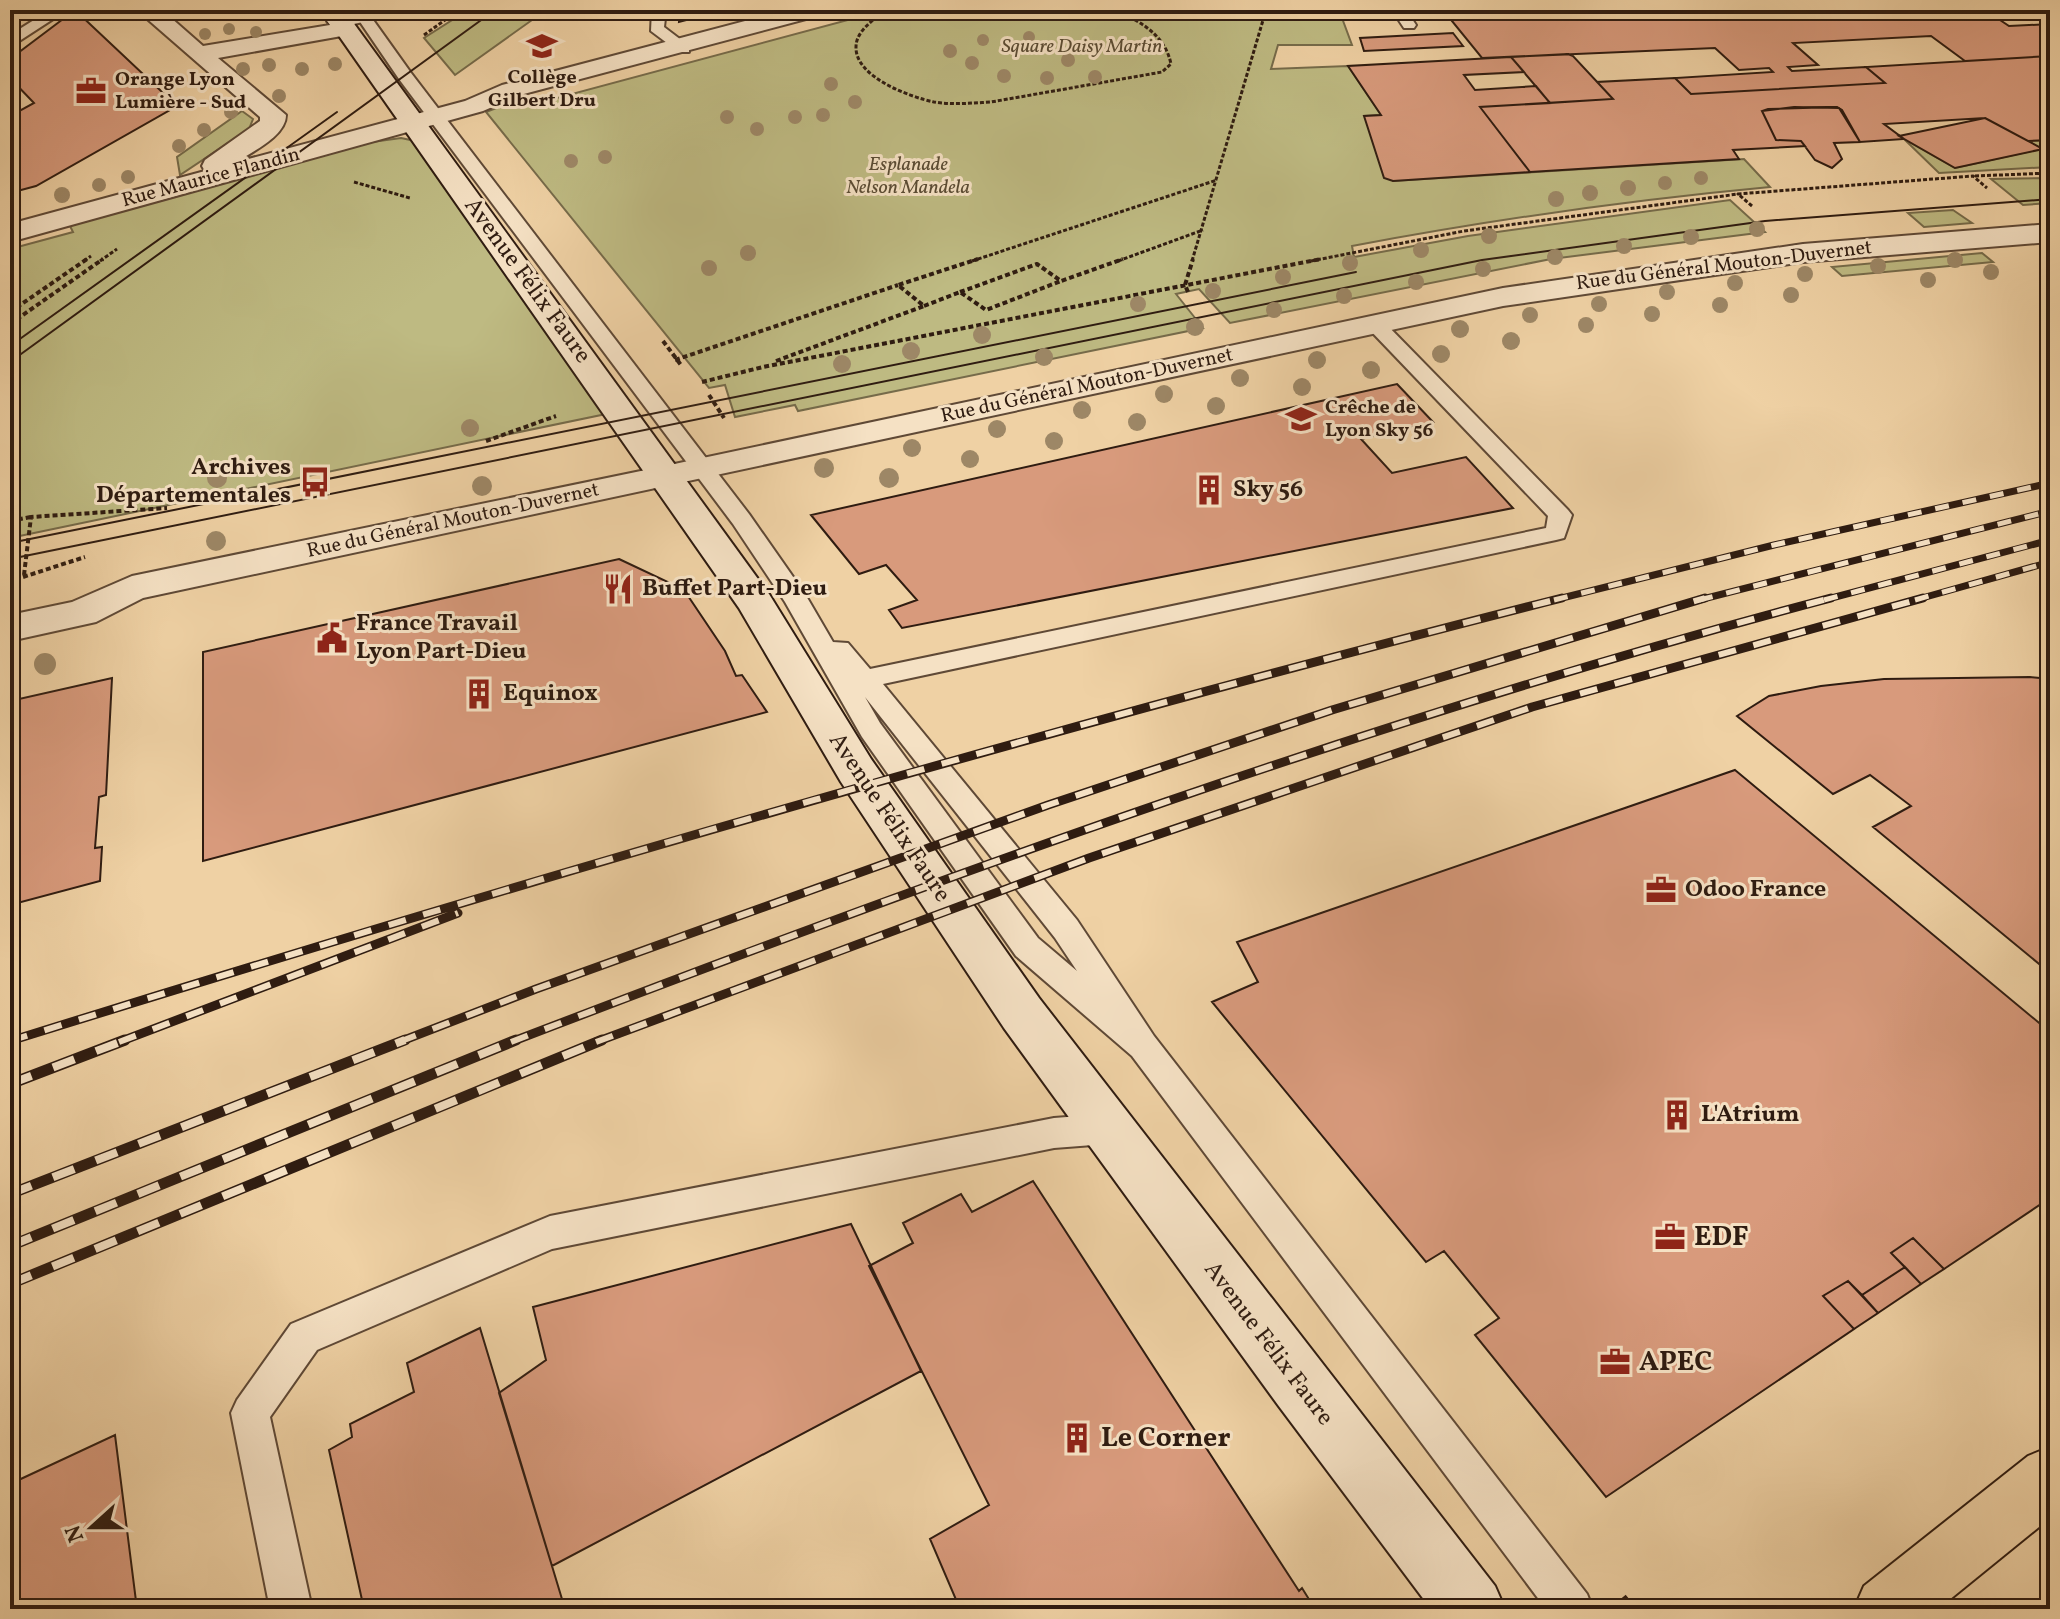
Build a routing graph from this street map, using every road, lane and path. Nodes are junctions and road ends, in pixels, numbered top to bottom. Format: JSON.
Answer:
{"nodes":[{"id":1,"x":45,"y":10,"type":"edge"},
{"id":2,"x":60,"y":10,"type":"edge"},
{"id":3,"x":148,"y":10,"type":"edge"},
{"id":4,"x":459,"y":10,"type":"edge"},
{"id":5,"x":659,"y":10,"type":"edge"},
{"id":6,"x":813,"y":10,"type":"edge"},
{"id":7,"x":1116,"y":10,"type":"edge"},
{"id":8,"x":1266,"y":10,"type":"edge"},
{"id":9,"x":1399,"y":10,"type":"edge"},
{"id":10,"x":354,"y":16,"type":"edge"},
{"id":11,"x":877,"y":16,"type":"dead end"},
{"id":12,"x":1409,"y":25,"type":"dead end"},
{"id":13,"x":27,"y":29,"type":"junction"},
{"id":14,"x":417,"y":41,"type":"dead end"},
{"id":15,"x":10,"y":42,"type":"edge"},
{"id":16,"x":681,"y":47,"type":"junction"},
{"id":17,"x":198,"y":54,"type":"junction"},
{"id":18,"x":425,"y":120,"type":"junction"},
{"id":19,"x":2050,"y":173,"type":"edge"},
{"id":20,"x":1973,"y":176,"type":"junction"},
{"id":21,"x":344,"y":179,"type":"dead end"},
{"id":22,"x":1217,"y":180,"type":"junction"},
{"id":23,"x":190,"y":183,"type":"junction"},
{"id":24,"x":1987,"y":188,"type":"dead end"},
{"id":25,"x":1738,"y":194,"type":"junction"},
{"id":26,"x":415,"y":200,"type":"dead end"},
{"id":27,"x":1752,"y":206,"type":"dead end"},
{"id":28,"x":1203,"y":230,"type":"junction"},
{"id":29,"x":10,"y":233,"type":"edge"},
{"id":30,"x":2050,"y":233,"type":"edge"},
{"id":31,"x":1061,"y":281,"type":"junction"},
{"id":32,"x":898,"y":285,"type":"junction"},
{"id":33,"x":1185,"y":285,"type":"junction"},
{"id":34,"x":960,"y":292,"type":"junction"},
{"id":35,"x":1188,"y":292,"type":"dead end"},
{"id":36,"x":924,"y":306,"type":"junction"},
{"id":37,"x":1375,"y":324,"type":"junction"},
{"id":38,"x":662,"y":363,"type":"dead end"},
{"id":39,"x":763,"y":367,"type":"junction"},
{"id":40,"x":702,"y":382,"type":"dead end"},
{"id":41,"x":709,"y":395,"type":"dead end"},
{"id":42,"x":556,"y":416,"type":"dead end"},
{"id":43,"x":724,"y":418,"type":"dead end"},
{"id":44,"x":486,"y":441,"type":"dead end"},
{"id":45,"x":702,"y":469,"type":"junction"},
{"id":46,"x":665,"y":477,"type":"junction"},
{"id":47,"x":167,"y":508,"type":"dead end"},
{"id":48,"x":31,"y":517,"type":"junction"},
{"id":49,"x":10,"y":521,"type":"edge"},
{"id":50,"x":17,"y":587,"type":"edge"},
{"id":51,"x":132,"y":588,"type":"junction"},
{"id":52,"x":10,"y":628,"type":"edge"},
{"id":53,"x":838,"y":685,"type":"junction"},
{"id":54,"x":1143,"y":1046,"type":"junction"},
{"id":55,"x":1106,"y":1129,"type":"junction"},
{"id":56,"x":2050,"y":1478,"type":"edge"},
{"id":57,"x":291,"y":1609,"type":"edge"},
{"id":58,"x":1472,"y":1609,"type":"edge"},
{"id":59,"x":1572,"y":1609,"type":"edge"},
{"id":60,"x":1887,"y":1609,"type":"edge"}],
"edges":[{"from":1,"to":13,"type":"lane"},
{"from":2,"to":13,"type":"lane"},
{"from":3,"to":17,"type":"street"},
{"from":4,"to":14,"type":"path"},
{"from":5,"to":16,"type":"lane"},
{"from":6,"to":16,"type":"street","name":"Rue Maurice Flandin"},
{"from":7,"to":11,"type":"path"},
{"from":8,"to":22,"type":"path"},
{"from":9,"to":12,"type":"lane"},
{"from":10,"to":17,"type":"street"},
{"from":10,"to":18,"type":"street","name":"Avenue Félix Faure"},
{"from":13,"to":15,"type":"lane"},
{"from":16,"to":18,"type":"street","name":"Rue Maurice Flandin"},
{"from":17,"to":23,"type":"street"},
{"from":18,"to":23,"type":"street","name":"Rue Maurice Flandin"},
{"from":18,"to":45,"type":"lane","name":"Avenue Félix Faure"},
{"from":18,"to":46,"type":"street","name":"Avenue Félix Faure"},
{"from":19,"to":20,"type":"path"},
{"from":20,"to":24,"type":"path"},
{"from":20,"to":25,"type":"path"},
{"from":21,"to":26,"type":"path"},
{"from":22,"to":28,"type":"path"},
{"from":22,"to":32,"type":"path"},
{"from":23,"to":29,"type":"street","name":"Rue Maurice Flandin"},
{"from":25,"to":27,"type":"path"},
{"from":25,"to":33,"type":"path"},
{"from":28,"to":31,"type":"path"},
{"from":28,"to":33,"type":"path"},
{"from":30,"to":37,"type":"street","name":"Rue du Général Mouton-Duvernet"},
{"from":31,"to":34,"type":"path"},
{"from":31,"to":34,"type":"path"},
{"from":32,"to":36,"type":"path"},
{"from":32,"to":38,"type":"path"},
{"from":33,"to":35,"type":"path"},
{"from":33,"to":39,"type":"path"},
{"from":34,"to":36,"type":"path"},
{"from":36,"to":39,"type":"path"},
{"from":37,"to":45,"type":"street","name":"Rue du Général Mouton-Duvernet"},
{"from":37,"to":53,"type":"lane"},
{"from":39,"to":40,"type":"path"},
{"from":41,"to":43,"type":"path"},
{"from":42,"to":44,"type":"path"},
{"from":45,"to":46,"type":"street","name":"Rue du Général Mouton-Duvernet"},
{"from":45,"to":53,"type":"lane","name":"Avenue Félix Faure"},
{"from":46,"to":51,"type":"street","name":"Rue du Général Mouton-Duvernet"},
{"from":46,"to":53,"type":"street","name":"Avenue Félix Faure"},
{"from":47,"to":48,"type":"path"},
{"from":48,"to":49,"type":"path"},
{"from":48,"to":50,"type":"path"},
{"from":50,"to":51,"type":"street","name":"Rue du Général Mouton-Duvernet"},
{"from":51,"to":52,"type":"street","name":"Rue du Général Mouton-Duvernet"},
{"from":53,"to":54,"type":"lane","name":"Avenue Félix Faure"},
{"from":53,"to":54,"type":"lane","name":"Avenue Félix Faure"},
{"from":53,"to":55,"type":"street","name":"Avenue Félix Faure"},
{"from":54,"to":59,"type":"lane","name":"Avenue Félix Faure"},
{"from":55,"to":57,"type":"lane"},
{"from":55,"to":58,"type":"street","name":"Avenue Félix Faure"},
{"from":56,"to":60,"type":"main road"}]}
